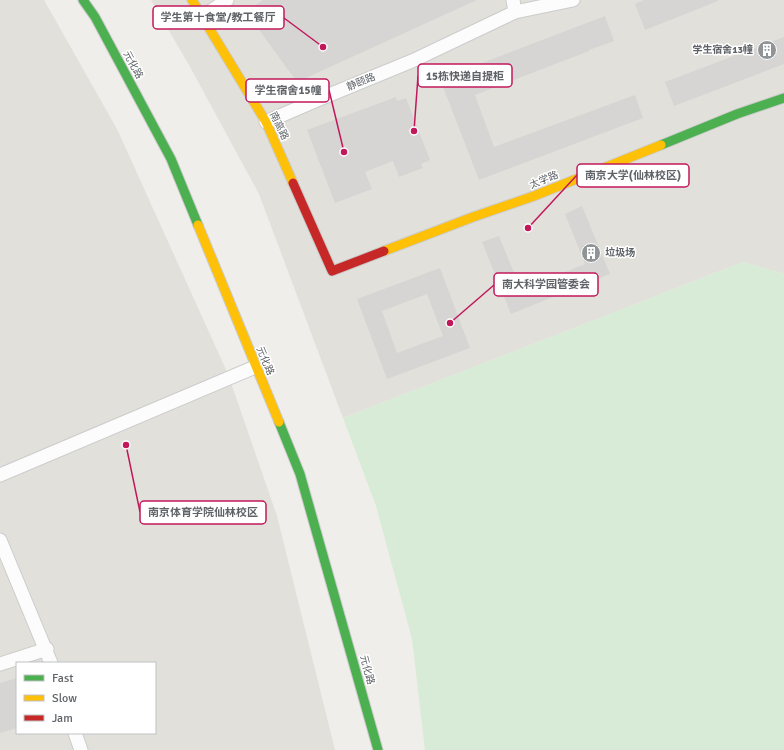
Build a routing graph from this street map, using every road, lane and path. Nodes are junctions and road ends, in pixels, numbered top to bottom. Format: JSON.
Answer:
{"nodes":[{"id":1,"x":83,"y":0,"type":"edge"},
{"id":2,"x":192,"y":0,"type":"edge"},
{"id":3,"x":226,"y":0,"type":"edge"},
{"id":4,"x":573,"y":0,"type":"edge"},
{"id":5,"x":514,"y":6,"type":"edge"},
{"id":6,"x":202,"y":17,"type":"junction"},
{"id":7,"x":784,"y":98,"type":"edge"},
{"id":8,"x":266,"y":122,"type":"junction"},
{"id":9,"x":332,"y":271,"type":"joint"},
{"id":10,"x":256,"y":367,"type":"junction"},
{"id":11,"x":0,"y":475,"type":"edge"},
{"id":12,"x":0,"y":540,"type":"edge"},
{"id":13,"x":46,"y":649,"type":"junction"},
{"id":14,"x":51,"y":662,"type":"edge"},
{"id":15,"x":0,"y":664,"type":"edge"},
{"id":16,"x":75,"y":734,"type":"edge"},
{"id":17,"x":81,"y":750,"type":"edge"},
{"id":18,"x":378,"y":750,"type":"edge"}],
"edges":[{"from":1,"to":10,"type":"street","name":"元化路"},
{"from":2,"to":6,"type":"street","name":"南高路"},
{"from":3,"to":6,"type":"street"},
{"from":4,"to":5,"type":"street","name":"静颐路"},
{"from":5,"to":8,"type":"street","name":"静颐路"},
{"from":6,"to":8,"type":"street","name":"南高路"},
{"from":7,"to":9,"type":"street","name":"太学路"},
{"from":8,"to":9,"type":"street","name":"南高路"},
{"from":10,"to":11,"type":"street"},
{"from":10,"to":18,"type":"street","name":"元化路"},
{"from":12,"to":13,"type":"street"},
{"from":13,"to":14,"type":"street"},
{"from":13,"to":15,"type":"street"},
{"from":16,"to":17,"type":"street"}]}
